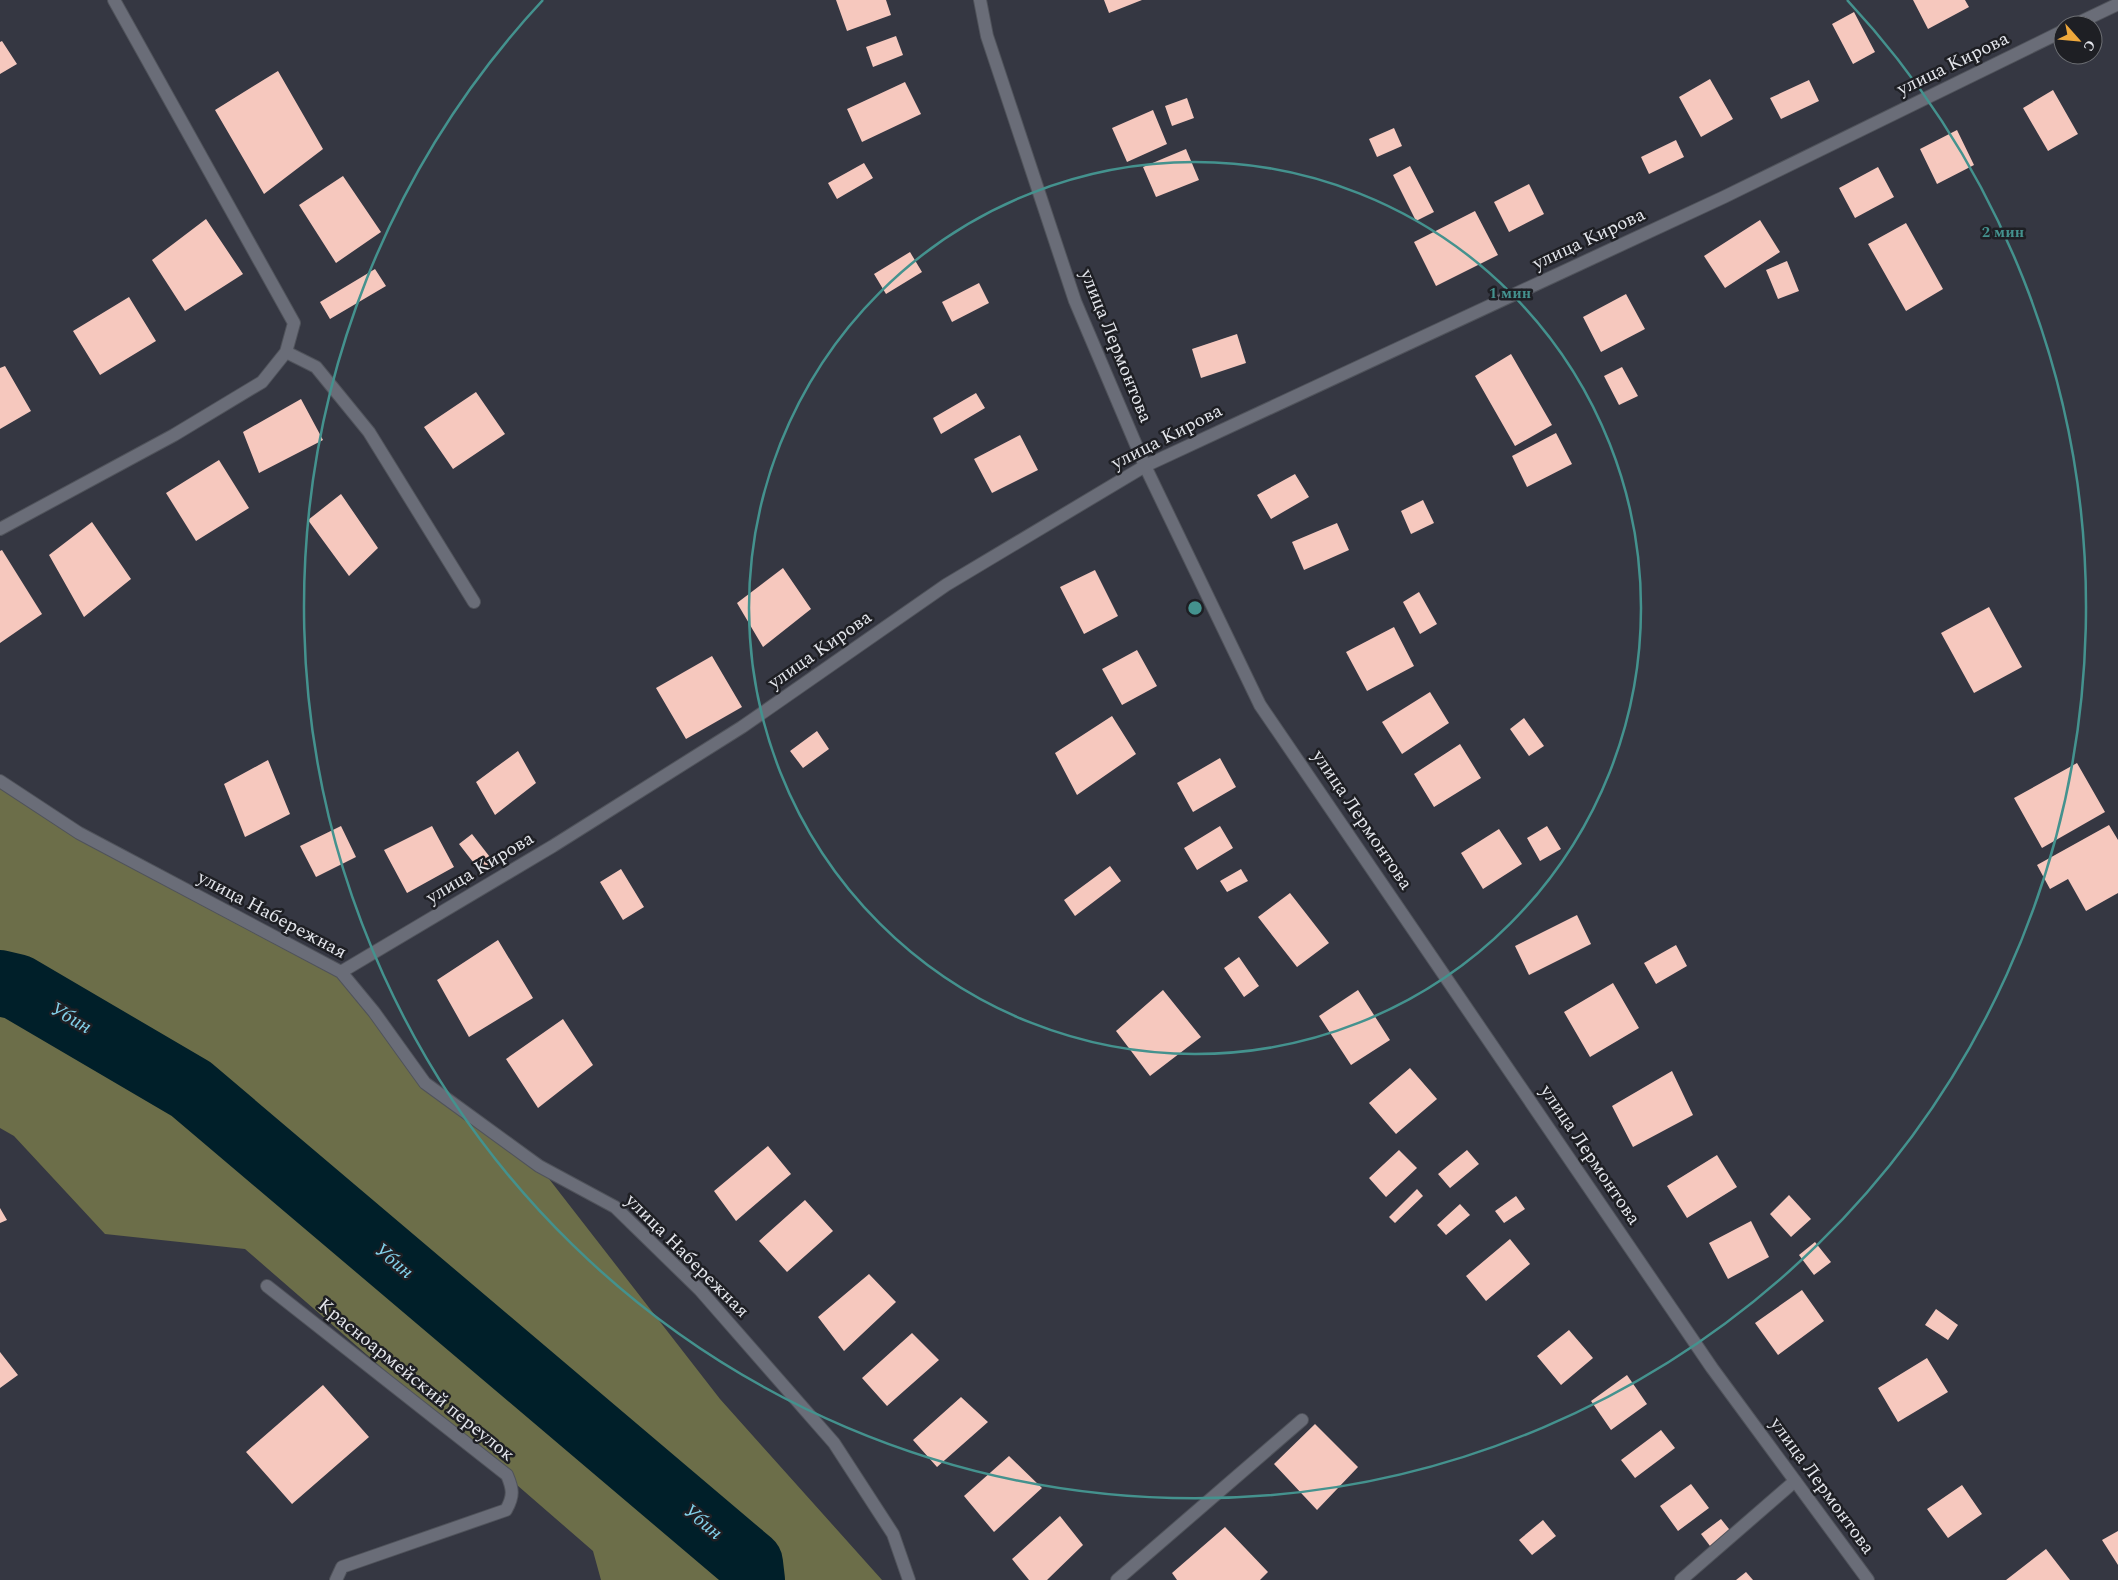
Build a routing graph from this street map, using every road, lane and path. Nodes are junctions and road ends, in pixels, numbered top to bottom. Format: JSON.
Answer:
{"nodes":[{"id":1,"x":114,"y":0,"type":"edge"},
{"id":2,"x":980,"y":0,"type":"edge"},
{"id":3,"x":2118,"y":4,"type":"edge"},
{"id":4,"x":2095,"y":15,"type":"edge"},
{"id":5,"x":2053,"y":36,"type":"edge"},
{"id":6,"x":286,"y":352,"type":"junction"},
{"id":7,"x":1145,"y":466,"type":"junction"},
{"id":8,"x":0,"y":529,"type":"edge"},
{"id":9,"x":474,"y":602,"type":"dead end"},
{"id":10,"x":0,"y":781,"type":"edge"},
{"id":11,"x":341,"y":972,"type":"junction"},
{"id":12,"x":267,"y":1286,"type":"dead end"},
{"id":13,"x":1302,"y":1420,"type":"dead end"},
{"id":14,"x":1795,"y":1481,"type":"junction"},
{"id":15,"x":336,"y":1580,"type":"edge"},
{"id":16,"x":909,"y":1580,"type":"edge"},
{"id":17,"x":1116,"y":1580,"type":"edge"},
{"id":18,"x":1682,"y":1580,"type":"edge"},
{"id":19,"x":1868,"y":1580,"type":"edge"}],
"edges":[{"from":1,"to":6,"type":"street"},
{"from":2,"to":7,"type":"street","name":"улица Лермонтова"},
{"from":3,"to":4,"type":"street"},
{"from":5,"to":7,"type":"street","name":"улица Кирова"},
{"from":6,"to":8,"type":"street"},
{"from":6,"to":9,"type":"street"},
{"from":7,"to":11,"type":"street","name":"улица Кирова"},
{"from":7,"to":14,"type":"street","name":"улица Лермонтова"},
{"from":10,"to":11,"type":"street","name":"улица Набережная"},
{"from":11,"to":16,"type":"street","name":"улица Набережная"},
{"from":12,"to":15,"type":"street","name":"Красноармейский переулок"},
{"from":13,"to":17,"type":"street"},
{"from":14,"to":18,"type":"street"},
{"from":14,"to":19,"type":"street","name":"улица Лермонтова"}]}
